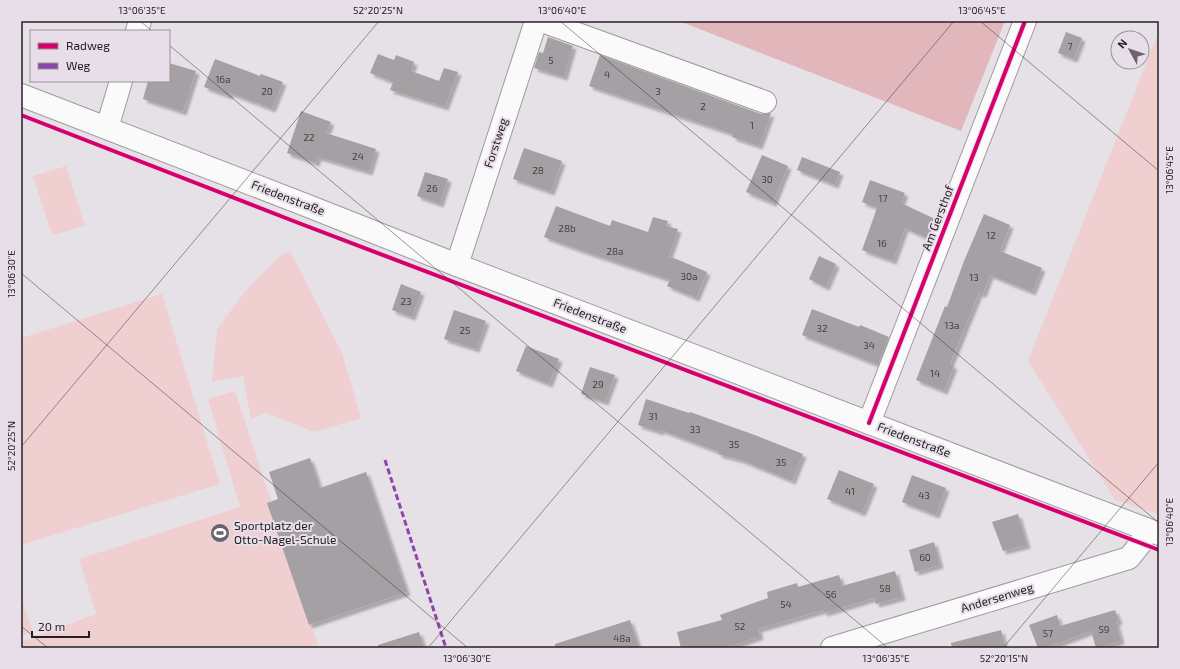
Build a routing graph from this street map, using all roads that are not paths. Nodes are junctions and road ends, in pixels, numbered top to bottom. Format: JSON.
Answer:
{"nodes":[{"id":1,"x":536,"y":21,"type":"edge"},
{"id":2,"x":542,"y":21,"type":"edge"},
{"id":3,"x":1026,"y":21,"type":"edge"},
{"id":4,"x":121,"y":82,"type":"edge"},
{"id":5,"x":21,"y":95,"type":"edge"},
{"id":6,"x":765,"y":102,"type":"dead end"},
{"id":7,"x":107,"y":128,"type":"junction"},
{"id":8,"x":457,"y":265,"type":"junction"},
{"id":9,"x":869,"y":423,"type":"junction"},
{"id":10,"x":1153,"y":532,"type":"edge"},
{"id":11,"x":832,"y":648,"type":"edge"}],
"edges":[{"from":1,"to":8,"type":"street","name":"Forstweg"},
{"from":2,"to":6,"type":"street"},
{"from":3,"to":9,"type":"street","name":"Am Gersthof"},
{"from":4,"to":7,"type":"street"},
{"from":5,"to":7,"type":"street","name":"Friedenstraße"},
{"from":7,"to":8,"type":"street","name":"Friedenstraße"},
{"from":8,"to":9,"type":"street","name":"Friedenstraße"},
{"from":9,"to":10,"type":"street","name":"Friedenstraße"},
{"from":10,"to":11,"type":"street","name":"Andersenweg"}]}
